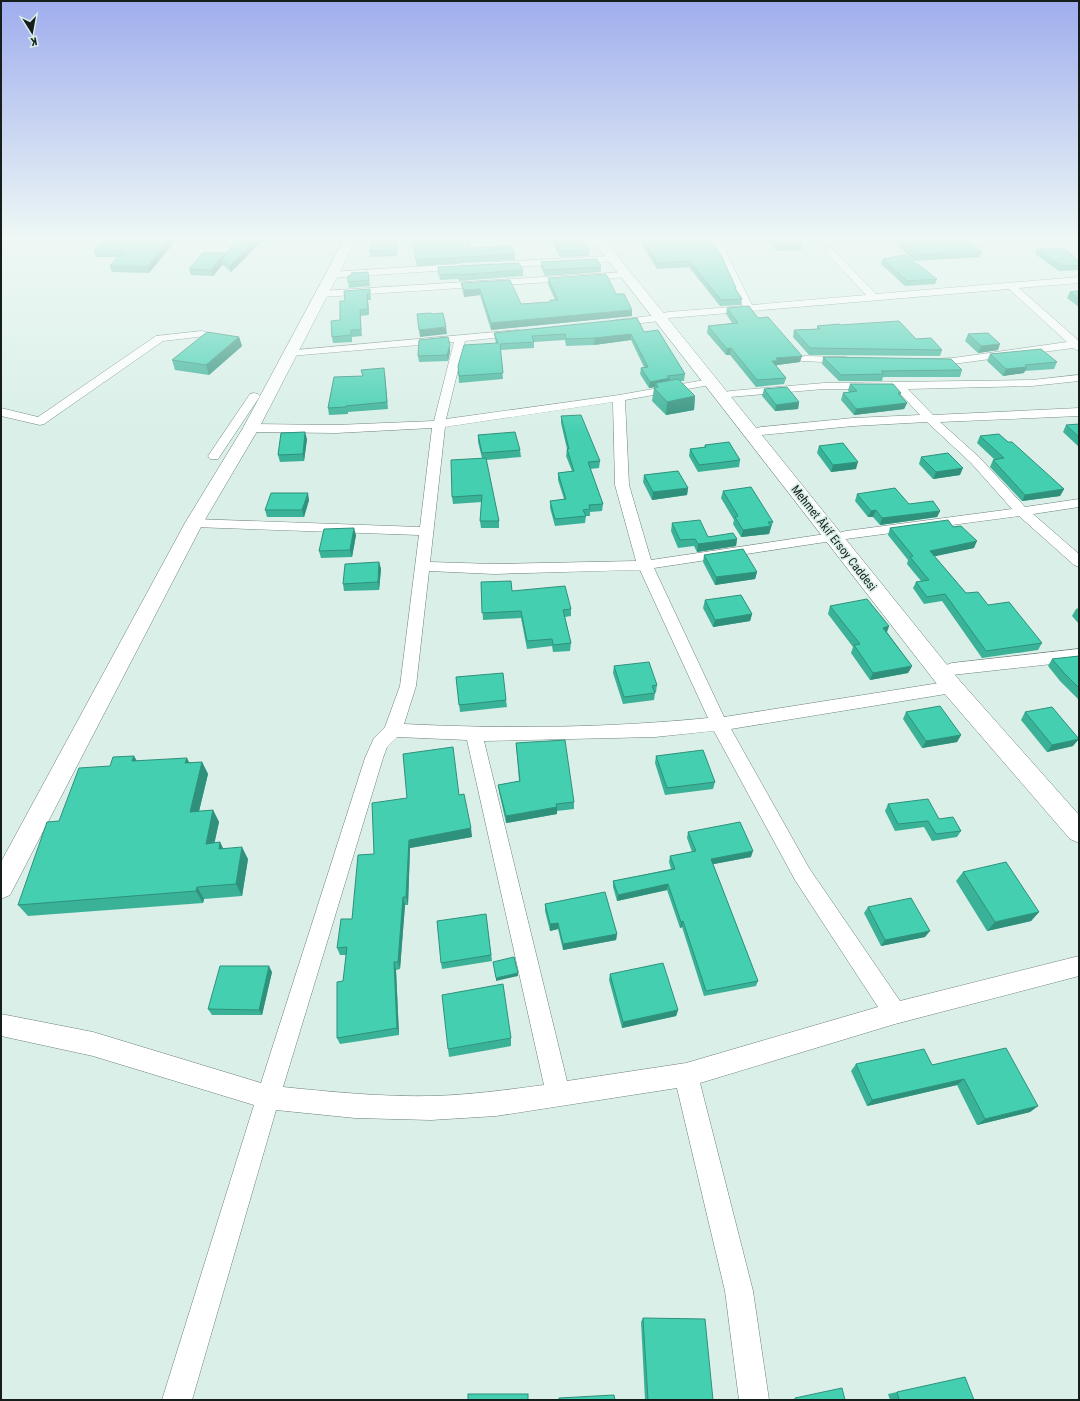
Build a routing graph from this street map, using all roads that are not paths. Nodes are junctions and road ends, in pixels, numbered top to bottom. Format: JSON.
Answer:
{"nodes":[{"id":1,"x":317,"y":303,"type":"edge"},
{"id":2,"x":651,"y":303,"type":"edge"},
{"id":3,"x":654,"y":303,"type":"edge"},
{"id":4,"x":752,"y":303,"type":"edge"},
{"id":5,"x":797,"y":303,"type":"edge"},
{"id":6,"x":1031,"y":303,"type":"edge"},
{"id":7,"x":754,"y":307,"type":"junction"},
{"id":8,"x":663,"y":316,"type":"junction"},
{"id":9,"x":769,"y":318,"type":"edge"},
{"id":10,"x":606,"y":324,"type":"edge"},
{"id":11,"x":530,"y":332,"type":"edge"},
{"id":12,"x":202,"y":334,"type":"edge"},
{"id":13,"x":460,"y":338,"type":"junction"},
{"id":14,"x":1078,"y":345,"type":"edge"},
{"id":15,"x":290,"y":353,"type":"junction"},
{"id":16,"x":860,"y":360,"type":"edge"},
{"id":17,"x":922,"y":360,"type":"edge"},
{"id":18,"x":1079,"y":378,"type":"edge"},
{"id":19,"x":710,"y":382,"type":"junction"},
{"id":20,"x":824,"y":386,"type":"junction"},
{"id":21,"x":899,"y":386,"type":"junction"},
{"id":22,"x":730,"y":394,"type":"junction"},
{"id":23,"x":254,"y":396,"type":"dead end"},
{"id":24,"x":619,"y":398,"type":"junction"},
{"id":25,"x":1,"y":412,"type":"edge"},
{"id":26,"x":1079,"y":412,"type":"edge"},
{"id":27,"x":930,"y":419,"type":"junction"},
{"id":28,"x":439,"y":424,"type":"junction"},
{"id":29,"x":251,"y":428,"type":"junction"},
{"id":30,"x":761,"y":432,"type":"junction"},
{"id":31,"x":214,"y":456,"type":"dead end"},
{"id":32,"x":1079,"y":503,"type":"edge"},
{"id":33,"x":1022,"y":512,"type":"junction"},
{"id":34,"x":194,"y":523,"type":"junction"},
{"id":35,"x":426,"y":531,"type":"junction"},
{"id":36,"x":839,"y":536,"type":"junction"},
{"id":37,"x":1079,"y":562,"type":"edge"},
{"id":38,"x":645,"y":565,"type":"junction"},
{"id":39,"x":422,"y":566,"type":"junction"},
{"id":40,"x":1079,"y":655,"type":"edge"},
{"id":41,"x":952,"y":669,"type":"junction"},
{"id":42,"x":952,"y":687,"type":"junction"},
{"id":43,"x":719,"y":724,"type":"junction"},
{"id":44,"x":393,"y":730,"type":"junction"},
{"id":45,"x":474,"y":734,"type":"junction"},
{"id":46,"x":1079,"y":825,"type":"edge"},
{"id":47,"x":1079,"y":832,"type":"edge"},
{"id":48,"x":1,"y":887,"type":"edge"},
{"id":49,"x":1079,"y":966,"type":"edge"},
{"id":50,"x":895,"y":1013,"type":"junction"},
{"id":51,"x":1,"y":1025,"type":"edge"},
{"id":52,"x":686,"y":1075,"type":"junction"},
{"id":53,"x":558,"y":1095,"type":"junction"},
{"id":54,"x":268,"y":1097,"type":"junction"},
{"id":55,"x":177,"y":1400,"type":"edge"},
{"id":56,"x":754,"y":1400,"type":"edge"}],
"edges":[{"from":1,"to":15,"type":"main road"},
{"from":2,"to":8,"type":"main road","name":"Mehmet Âkif Ersoy Caddesi"},
{"from":3,"to":8,"type":"main road","name":"Mehmet Âkif Ersoy Caddesi"},
{"from":4,"to":7,"type":"street"},
{"from":5,"to":7,"type":"street"},
{"from":6,"to":14,"type":"street"},
{"from":7,"to":8,"type":"street"},
{"from":7,"to":9,"type":"street"},
{"from":8,"to":10,"type":"street"},
{"from":8,"to":19,"type":"main road","name":"Mehmet Âkif Ersoy Caddesi"},
{"from":8,"to":22,"type":"main road","name":"Mehmet Âkif Ersoy Caddesi"},
{"from":11,"to":13,"type":"street"},
{"from":12,"to":25,"type":"street"},
{"from":13,"to":15,"type":"street"},
{"from":13,"to":28,"type":"street"},
{"from":14,"to":17,"type":"street"},
{"from":15,"to":29,"type":"main road"},
{"from":16,"to":20,"type":"street"},
{"from":18,"to":21,"type":"street"},
{"from":19,"to":24,"type":"street"},
{"from":19,"to":36,"type":"main road","name":"Mehmet Âkif Ersoy Caddesi"},
{"from":20,"to":21,"type":"street"},
{"from":20,"to":22,"type":"street"},
{"from":21,"to":27,"type":"street"},
{"from":22,"to":30,"type":"main road","name":"Mehmet Âkif Ersoy Caddesi"},
{"from":23,"to":31,"type":"street"},
{"from":24,"to":28,"type":"street"},
{"from":24,"to":38,"type":"street"},
{"from":26,"to":27,"type":"street"},
{"from":27,"to":30,"type":"street"},
{"from":27,"to":33,"type":"street"},
{"from":28,"to":29,"type":"street"},
{"from":28,"to":35,"type":"street"},
{"from":29,"to":34,"type":"main road"},
{"from":30,"to":36,"type":"main road","name":"Mehmet Âkif Ersoy Caddesi"},
{"from":32,"to":33,"type":"street"},
{"from":33,"to":36,"type":"street"},
{"from":33,"to":37,"type":"street"},
{"from":34,"to":35,"type":"street"},
{"from":34,"to":48,"type":"main road"},
{"from":35,"to":39,"type":"street"},
{"from":36,"to":38,"type":"street"},
{"from":36,"to":41,"type":"main road","name":"Mehmet Âkif Ersoy Caddesi"},
{"from":36,"to":42,"type":"main road","name":"Mehmet Âkif Ersoy Caddesi"},
{"from":38,"to":39,"type":"street"},
{"from":38,"to":43,"type":"street"},
{"from":39,"to":44,"type":"street"},
{"from":40,"to":41,"type":"street"},
{"from":41,"to":46,"type":"main road","name":"Mehmet Âkif Ersoy Caddesi"},
{"from":42,"to":43,"type":"street"},
{"from":42,"to":47,"type":"main road","name":"Mehmet Âkif Ersoy Caddesi"},
{"from":43,"to":45,"type":"street"},
{"from":43,"to":50,"type":"street"},
{"from":44,"to":45,"type":"street"},
{"from":44,"to":54,"type":"street"},
{"from":45,"to":53,"type":"street"},
{"from":49,"to":50,"type":"street"},
{"from":50,"to":52,"type":"street"},
{"from":51,"to":54,"type":"street"},
{"from":52,"to":53,"type":"street"},
{"from":52,"to":56,"type":"street"},
{"from":53,"to":54,"type":"street"},
{"from":54,"to":55,"type":"street"}]}
